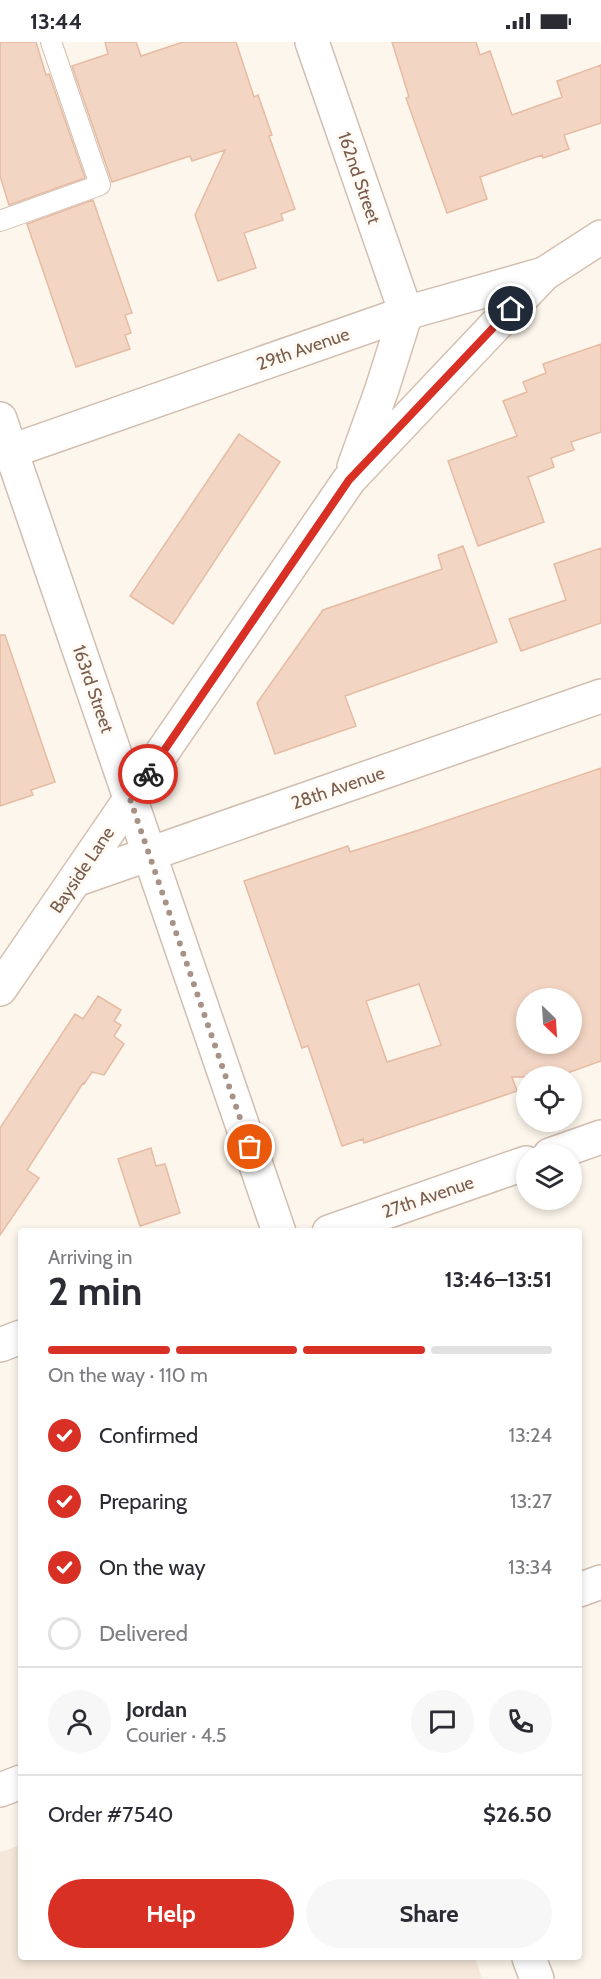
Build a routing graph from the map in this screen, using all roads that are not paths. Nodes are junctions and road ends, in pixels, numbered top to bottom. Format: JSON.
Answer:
{"nodes":[{"id":1,"x":51,"y":42,"type":"edge"},
{"id":2,"x":312,"y":42,"type":"edge"},
{"id":3,"x":0,"y":221,"type":"edge"},
{"id":4,"x":601,"y":237,"type":"edge"},
{"id":5,"x":544,"y":274,"type":"junction"},
{"id":6,"x":406,"y":313,"type":"junction"},
{"id":7,"x":0,"y":419,"type":"edge"},
{"id":8,"x":5,"y":453,"type":"edge"},
{"id":9,"x":349,"y":480,"type":"junction"},
{"id":10,"x":601,"y":696,"type":"edge"},
{"id":11,"x":130,"y":799,"type":"junction"},
{"id":12,"x":149,"y":854,"type":"junction"},
{"id":13,"x":75,"y":880,"type":"junction"},
{"id":14,"x":0,"y":989,"type":"edge"},
{"id":15,"x":601,"y":1137,"type":"edge"},
{"id":16,"x":581,"y":1144,"type":"edge"},
{"id":17,"x":516,"y":1167,"type":"edge"},
{"id":18,"x":278,"y":1228,"type":"edge"},
{"id":19,"x":340,"y":1228,"type":"edge"},
{"id":20,"x":18,"y":1338,"type":"edge"},
{"id":21,"x":0,"y":1345,"type":"edge"},
{"id":22,"x":601,"y":1582,"type":"edge"},
{"id":23,"x":582,"y":1589,"type":"edge"},
{"id":24,"x":18,"y":1783,"type":"edge"},
{"id":25,"x":0,"y":1790,"type":"edge"},
{"id":26,"x":530,"y":1960,"type":"edge"},
{"id":27,"x":537,"y":1979,"type":"edge"}],
"edges":[{"from":1,"to":3,"type":"lane"},
{"from":2,"to":6,"type":"street","name":"162nd Street"},
{"from":4,"to":5,"type":"street","name":"29th Avenue"},
{"from":5,"to":6,"type":"street","name":"29th Avenue"},
{"from":5,"to":9,"type":"street","name":"Bayside Lane"},
{"from":6,"to":8,"type":"street","name":"29th Avenue"},
{"from":6,"to":9,"type":"street"},
{"from":7,"to":8,"type":"street","name":"163rd Street"},
{"from":8,"to":11,"type":"street","name":"163rd Street"},
{"from":9,"to":11,"type":"street","name":"Bayside Lane"},
{"from":10,"to":12,"type":"street","name":"28th Avenue"},
{"from":11,"to":12,"type":"street","name":"163rd Street"},
{"from":11,"to":13,"type":"street","name":"Bayside Lane"},
{"from":12,"to":13,"type":"street","name":"28th Avenue"},
{"from":12,"to":18,"type":"street","name":"163rd Street"},
{"from":13,"to":14,"type":"street","name":"Bayside Lane"},
{"from":15,"to":16,"type":"street"},
{"from":17,"to":19,"type":"street","name":"27th Avenue"},
{"from":20,"to":21,"type":"street"},
{"from":22,"to":23,"type":"street"},
{"from":24,"to":25,"type":"street"},
{"from":26,"to":27,"type":"street"}]}
